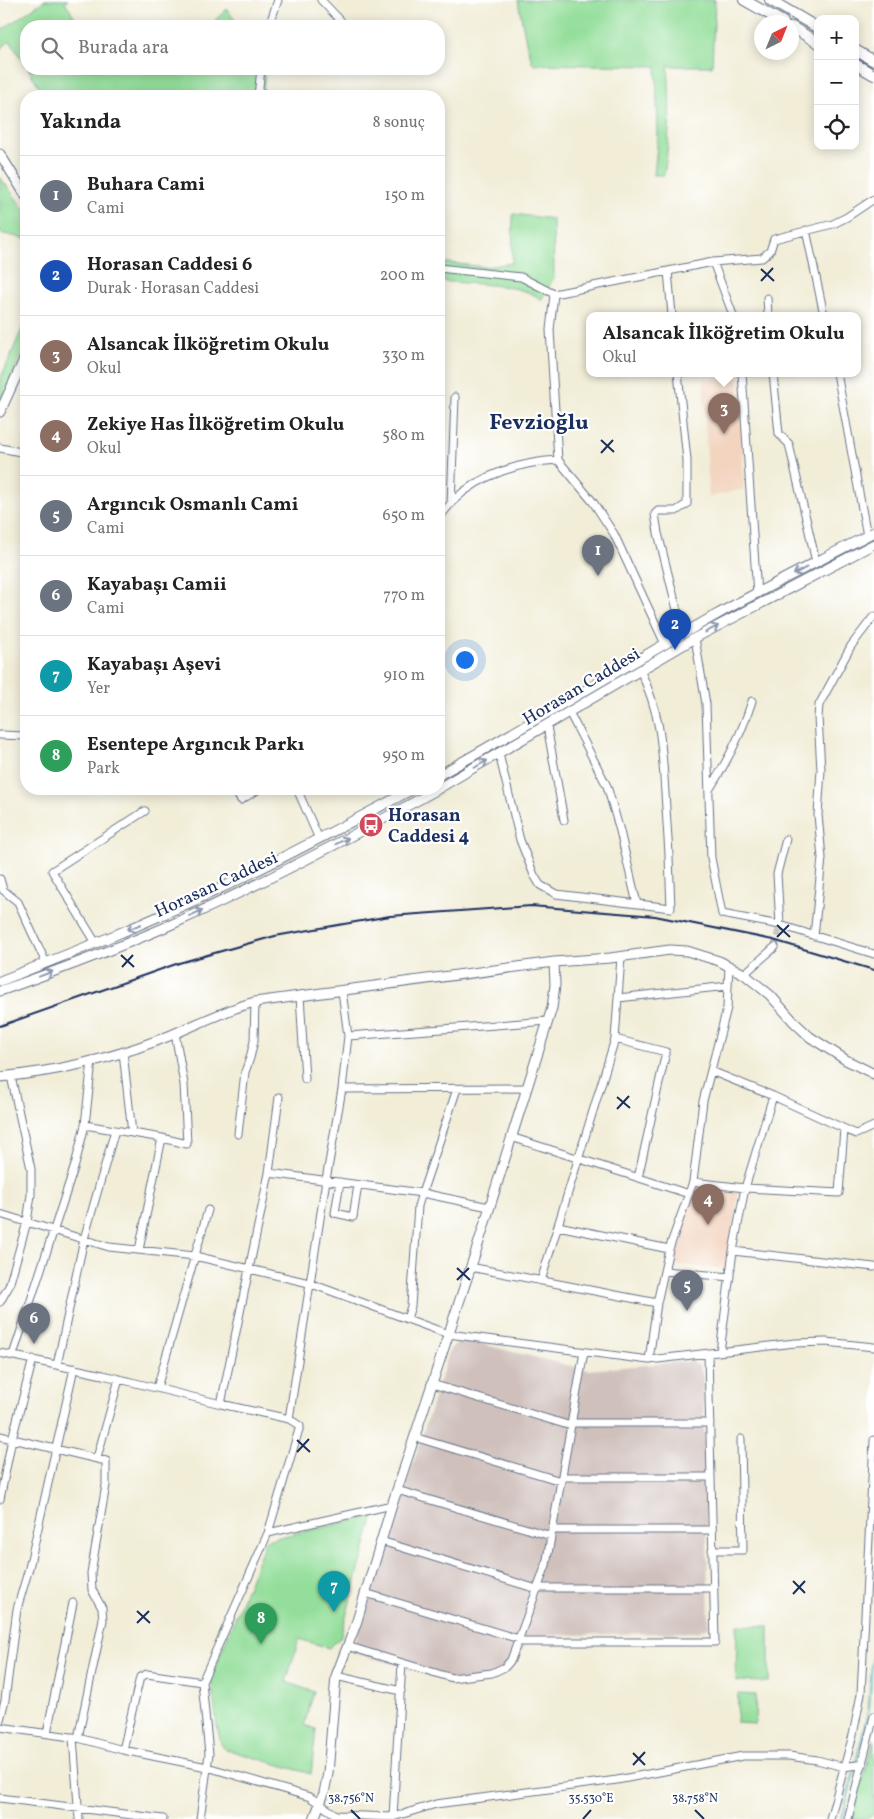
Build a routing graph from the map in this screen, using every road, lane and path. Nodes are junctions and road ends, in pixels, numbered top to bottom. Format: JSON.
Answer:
{"nodes":[{"id":1,"x":278,"y":0,"type":"edge"},
{"id":2,"x":321,"y":0,"type":"edge"},
{"id":3,"x":744,"y":0,"type":"edge"},
{"id":4,"x":770,"y":0,"type":"edge"},
{"id":5,"x":771,"y":15,"type":"edge"},
{"id":6,"x":271,"y":20,"type":"edge"},
{"id":7,"x":340,"y":20,"type":"edge"},
{"id":8,"x":814,"y":26,"type":"edge"},
{"id":9,"x":799,"y":31,"type":"edge"},
{"id":10,"x":814,"y":41,"type":"edge"},
{"id":11,"x":859,"y":52,"type":"edge"},
{"id":12,"x":874,"y":61,"type":"edge"},
{"id":13,"x":859,"y":66,"type":"edge"},
{"id":14,"x":260,"y":75,"type":"edge"},
{"id":15,"x":874,"y":75,"type":"edge"},
{"id":16,"x":258,"y":90,"type":"edge"},
{"id":17,"x":0,"y":154,"type":"edge"},
{"id":18,"x":20,"y":186,"type":"edge"},
{"id":19,"x":874,"y":198,"type":"edge"},
{"id":20,"x":806,"y":230,"type":"junction"},
{"id":21,"x":713,"y":262,"type":"junction"},
{"id":22,"x":445,"y":269,"type":"edge"},
{"id":23,"x":668,"y":271,"type":"junction"},
{"id":24,"x":554,"y":294,"type":"junction"},
{"id":25,"x":767,"y":298,"type":"dead end"},
{"id":26,"x":672,"y":312,"type":"edge"},
{"id":27,"x":732,"y":312,"type":"edge"},
{"id":28,"x":768,"y":312,"type":"edge"},
{"id":29,"x":823,"y":312,"type":"edge"},
{"id":30,"x":20,"y":368,"type":"edge"},
{"id":31,"x":678,"y":377,"type":"edge"},
{"id":32,"x":742,"y":377,"type":"edge"},
{"id":33,"x":773,"y":377,"type":"edge"},
{"id":34,"x":838,"y":377,"type":"edge"},
{"id":35,"x":455,"y":397,"type":"dead end"},
{"id":36,"x":0,"y":412,"type":"edge"},
{"id":37,"x":0,"y":448,"type":"edge"},
{"id":38,"x":20,"y":452,"type":"edge"},
{"id":39,"x":558,"y":460,"type":"junction"},
{"id":40,"x":451,"y":504,"type":"junction"},
{"id":41,"x":445,"y":511,"type":"edge"},
{"id":42,"x":871,"y":534,"type":"edge"},
{"id":43,"x":874,"y":544,"type":"edge"},
{"id":44,"x":816,"y":562,"type":"junction"},
{"id":45,"x":757,"y":594,"type":"junction"},
{"id":46,"x":874,"y":616,"type":"edge"},
{"id":47,"x":684,"y":634,"type":"junction"},
{"id":48,"x":695,"y":638,"type":"junction"},
{"id":49,"x":665,"y":644,"type":"junction"},
{"id":50,"x":640,"y":670,"type":"junction"},
{"id":51,"x":752,"y":701,"type":"dead end"},
{"id":52,"x":569,"y":712,"type":"junction"},
{"id":53,"x":546,"y":726,"type":"junction"},
{"id":54,"x":0,"y":735,"type":"edge"},
{"id":55,"x":20,"y":736,"type":"edge"},
{"id":56,"x":499,"y":754,"type":"junction"},
{"id":57,"x":445,"y":771,"type":"edge"},
{"id":58,"x":445,"y":785,"type":"edge"},
{"id":59,"x":709,"y":791,"type":"junction"},
{"id":60,"x":237,"y":795,"type":"edge"},
{"id":61,"x":249,"y":795,"type":"edge"},
{"id":62,"x":300,"y":795,"type":"edge"},
{"id":63,"x":401,"y":795,"type":"edge"},
{"id":64,"x":427,"y":795,"type":"edge"},
{"id":65,"x":145,"y":811,"type":"dead end"},
{"id":66,"x":564,"y":820,"type":"dead end"},
{"id":67,"x":320,"y":838,"type":"junction"},
{"id":68,"x":786,"y":839,"type":"dead end"},
{"id":69,"x":0,"y":879,"type":"edge"},
{"id":70,"x":2,"y":891,"type":"edge"},
{"id":71,"x":637,"y":904,"type":"junction"},
{"id":72,"x":780,"y":925,"type":"junction"},
{"id":73,"x":814,"y":936,"type":"junction"},
{"id":74,"x":96,"y":943,"type":"junction"},
{"id":75,"x":775,"y":947,"type":"tunnel mouth"},
{"id":76,"x":874,"y":954,"type":"edge"},
{"id":77,"x":621,"y":957,"type":"junction"},
{"id":78,"x":554,"y":962,"type":"junction"},
{"id":79,"x":46,"y":963,"type":"junction"},
{"id":80,"x":729,"y":966,"type":"junction"},
{"id":81,"x":744,"y":974,"type":"junction"},
{"id":82,"x":1,"y":978,"type":"edge"},
{"id":83,"x":728,"y":986,"type":"junction"},
{"id":84,"x":342,"y":991,"type":"junction"},
{"id":85,"x":0,"y":992,"type":"edge"},
{"id":86,"x":300,"y":995,"type":"junction"},
{"id":87,"x":618,"y":998,"type":"junction"},
{"id":88,"x":255,"y":1002,"type":"junction"},
{"id":89,"x":548,"y":1022,"type":"junction"},
{"id":90,"x":175,"y":1034,"type":"junction"},
{"id":91,"x":348,"y":1036,"type":"junction"},
{"id":92,"x":615,"y":1039,"type":"junction"},
{"id":93,"x":123,"y":1052,"type":"junction"},
{"id":94,"x":92,"y":1061,"type":"junction"},
{"id":95,"x":711,"y":1071,"type":"junction"},
{"id":96,"x":874,"y":1074,"type":"edge"},
{"id":97,"x":11,"y":1076,"type":"junction"},
{"id":98,"x":0,"y":1077,"type":"edge"},
{"id":99,"x":305,"y":1079,"type":"dead end"},
{"id":100,"x":526,"y":1088,"type":"junction"},
{"id":101,"x":342,"y":1089,"type":"junction"},
{"id":102,"x":457,"y":1089,"type":"junction"},
{"id":103,"x":773,"y":1096,"type":"junction"},
{"id":104,"x":279,"y":1097,"type":"dead end"},
{"id":105,"x":85,"y":1125,"type":"junction"},
{"id":106,"x":874,"y":1126,"type":"edge"},
{"id":107,"x":844,"y":1129,"type":"junction"},
{"id":108,"x":115,"y":1130,"type":"junction"},
{"id":109,"x":132,"y":1133,"type":"junction"},
{"id":110,"x":238,"y":1134,"type":"dead end"},
{"id":111,"x":511,"y":1137,"type":"junction"},
{"id":112,"x":162,"y":1138,"type":"junction"},
{"id":113,"x":579,"y":1159,"type":"junction"},
{"id":114,"x":269,"y":1173,"type":"junction"},
{"id":115,"x":638,"y":1178,"type":"junction"},
{"id":116,"x":326,"y":1180,"type":"junction"},
{"id":117,"x":340,"y":1182,"type":"junction"},
{"id":118,"x":693,"y":1182,"type":"junction"},
{"id":119,"x":358,"y":1186,"type":"junction"},
{"id":120,"x":745,"y":1188,"type":"junction"},
{"id":121,"x":422,"y":1193,"type":"junction"},
{"id":122,"x":688,"y":1194,"type":"junction"},
{"id":123,"x":489,"y":1207,"type":"junction"},
{"id":124,"x":208,"y":1210,"type":"dead end"},
{"id":125,"x":0,"y":1214,"type":"edge"},
{"id":126,"x":27,"y":1222,"type":"junction"},
{"id":127,"x":558,"y":1226,"type":"junction"},
{"id":128,"x":53,"y":1230,"type":"junction"},
{"id":129,"x":84,"y":1239,"type":"junction"},
{"id":130,"x":669,"y":1249,"type":"junction"},
{"id":131,"x":138,"y":1250,"type":"junction"},
{"id":132,"x":733,"y":1251,"type":"junction"},
{"id":133,"x":195,"y":1256,"type":"junction"},
{"id":134,"x":470,"y":1267,"type":"junction"},
{"id":135,"x":874,"y":1267,"type":"edge"},
{"id":136,"x":250,"y":1269,"type":"junction"},
{"id":137,"x":664,"y":1271,"type":"junction"},
{"id":138,"x":730,"y":1277,"type":"junction"},
{"id":139,"x":541,"y":1281,"type":"junction"},
{"id":140,"x":310,"y":1284,"type":"junction"},
{"id":141,"x":0,"y":1302,"type":"edge"},
{"id":142,"x":657,"y":1304,"type":"junction"},
{"id":143,"x":407,"y":1319,"type":"junction"},
{"id":144,"x":448,"y":1334,"type":"junction"},
{"id":145,"x":874,"y":1347,"type":"edge"},
{"id":146,"x":584,"y":1352,"type":"junction"},
{"id":147,"x":720,"y":1352,"type":"junction"},
{"id":148,"x":0,"y":1353,"type":"edge"},
{"id":149,"x":708,"y":1353,"type":"junction"},
{"id":150,"x":13,"y":1355,"type":"junction"},
{"id":151,"x":33,"y":1359,"type":"junction"},
{"id":152,"x":649,"y":1360,"type":"junction"},
{"id":153,"x":57,"y":1365,"type":"junction"},
{"id":154,"x":74,"y":1368,"type":"junction"},
{"id":155,"x":119,"y":1379,"type":"junction"},
{"id":156,"x":432,"y":1384,"type":"junction"},
{"id":157,"x":157,"y":1388,"type":"junction"},
{"id":158,"x":220,"y":1404,"type":"junction"},
{"id":159,"x":289,"y":1419,"type":"junction"},
{"id":160,"x":710,"y":1423,"type":"junction"},
{"id":161,"x":571,"y":1424,"type":"junction"},
{"id":162,"x":0,"y":1436,"type":"edge"},
{"id":163,"x":414,"y":1437,"type":"junction"},
{"id":164,"x":12,"y":1438,"type":"junction"},
{"id":165,"x":741,"y":1438,"type":"dead end"},
{"id":166,"x":874,"y":1440,"type":"edge"},
{"id":167,"x":55,"y":1449,"type":"junction"},
{"id":168,"x":97,"y":1458,"type":"junction"},
{"id":169,"x":711,"y":1477,"type":"junction"},
{"id":170,"x":561,"y":1479,"type":"junction"},
{"id":171,"x":397,"y":1490,"type":"junction"},
{"id":172,"x":0,"y":1500,"type":"edge"},
{"id":173,"x":392,"y":1505,"type":"junction"},
{"id":174,"x":712,"y":1530,"type":"junction"},
{"id":175,"x":551,"y":1533,"type":"junction"},
{"id":176,"x":268,"y":1534,"type":"junction"},
{"id":177,"x":381,"y":1541,"type":"junction"},
{"id":178,"x":712,"y":1550,"type":"junction"},
{"id":179,"x":537,"y":1588,"type":"junction"},
{"id":180,"x":714,"y":1588,"type":"junction"},
{"id":181,"x":365,"y":1593,"type":"junction"},
{"id":182,"x":73,"y":1603,"type":"dead end"},
{"id":183,"x":518,"y":1640,"type":"junction"},
{"id":184,"x":347,"y":1646,"type":"junction"},
{"id":185,"x":402,"y":1663,"type":"junction"},
{"id":186,"x":336,"y":1676,"type":"junction"},
{"id":187,"x":202,"y":1682,"type":"junction"},
{"id":188,"x":401,"y":1690,"type":"junction"},
{"id":189,"x":874,"y":1716,"type":"edge"},
{"id":190,"x":0,"y":1720,"type":"edge"},
{"id":191,"x":0,"y":1727,"type":"edge"},
{"id":192,"x":47,"y":1733,"type":"junction"},
{"id":193,"x":76,"y":1738,"type":"junction"},
{"id":194,"x":123,"y":1750,"type":"junction"},
{"id":195,"x":863,"y":1764,"type":"junction"},
{"id":196,"x":207,"y":1767,"type":"junction"},
{"id":197,"x":844,"y":1767,"type":"junction"},
{"id":198,"x":0,"y":1798,"type":"edge"},
{"id":199,"x":320,"y":1805,"type":"junction"},
{"id":200,"x":79,"y":1807,"type":"junction"},
{"id":201,"x":395,"y":1818,"type":"edge"},
{"id":202,"x":79,"y":1819,"type":"edge"},
{"id":203,"x":163,"y":1819,"type":"edge"},
{"id":204,"x":200,"y":1819,"type":"edge"},
{"id":205,"x":314,"y":1819,"type":"edge"},
{"id":206,"x":830,"y":1819,"type":"edge"},
{"id":207,"x":848,"y":1819,"type":"edge"}],
"edges":[{"from":1,"to":6,"type":"street"},
{"from":2,"to":7,"type":"street"},
{"from":3,"to":5,"type":"main road"},
{"from":4,"to":8,"type":"main road"},
{"from":9,"to":10,"type":"main road"},
{"from":11,"to":12,"type":"main road"},
{"from":13,"to":15,"type":"main road"},
{"from":14,"to":16,"type":"street"},
{"from":17,"to":18,"type":"street"},
{"from":19,"to":20,"type":"street"},
{"from":20,"to":21,"type":"street"},
{"from":20,"to":29,"type":"street"},
{"from":21,"to":23,"type":"street"},
{"from":21,"to":27,"type":"street"},
{"from":22,"to":24,"type":"street"},
{"from":23,"to":24,"type":"street"},
{"from":23,"to":26,"type":"street"},
{"from":24,"to":39,"type":"street"},
{"from":25,"to":28,"type":"street"},
{"from":30,"to":36,"type":"street"},
{"from":31,"to":47,"type":"street"},
{"from":32,"to":45,"type":"street"},
{"from":33,"to":44,"type":"street"},
{"from":34,"to":42,"type":"street"},
{"from":35,"to":40,"type":"street"},
{"from":37,"to":38,"type":"street"},
{"from":39,"to":40,"type":"street"},
{"from":39,"to":49,"type":"street"},
{"from":40,"to":41,"type":"street"},
{"from":42,"to":44,"type":"street","name":"Horasan Caddesi"},
{"from":48,"to":43,"type":"street","name":"Horasan Caddesi","one_way":true},
{"from":44,"to":45,"type":"street","name":"Horasan Caddesi","one_way":true},
{"from":45,"to":47,"type":"street","name":"Horasan Caddesi"},
{"from":46,"to":73,"type":"street"},
{"from":47,"to":49,"type":"street","name":"Horasan Caddesi"},
{"from":48,"to":50,"type":"street","name":"Horasan Caddesi"},
{"from":48,"to":59,"type":"street"},
{"from":49,"to":57,"type":"street","name":"Horasan Caddesi"},
{"from":50,"to":52,"type":"street","name":"Horasan Caddesi"},
{"from":50,"to":71,"type":"street"},
{"from":51,"to":59,"type":"street"},
{"from":52,"to":53,"type":"street","name":"Horasan Caddesi"},
{"from":52,"to":71,"type":"street"},
{"from":53,"to":56,"type":"street","name":"Horasan Caddesi"},
{"from":53,"to":66,"type":"street"},
{"from":54,"to":55,"type":"street"},
{"from":58,"to":56,"type":"street","name":"Horasan Caddesi","one_way":true},
{"from":56,"to":71,"type":"street"},
{"from":59,"to":72,"type":"street"},
{"from":60,"to":61,"type":"street"},
{"from":62,"to":67,"type":"street"},
{"from":63,"to":67,"type":"street","name":"Horasan Caddesi"},
{"from":85,"to":64,"type":"street","name":"Horasan Caddesi","one_way":true},
{"from":65,"to":74,"type":"street"},
{"from":67,"to":74,"type":"street","name":"Horasan Caddesi","one_way":true},
{"from":68,"to":72,"type":"street"},
{"from":69,"to":70,"type":"street"},
{"from":70,"to":79,"type":"street"},
{"from":72,"to":73,"type":"street"},
{"from":73,"to":76,"type":"street"},
{"from":74,"to":79,"type":"street","name":"Horasan Caddesi"},
{"from":75,"to":81,"type":"street"},
{"from":77,"to":78,"type":"street"},
{"from":77,"to":80,"type":"street"},
{"from":77,"to":87,"type":"street"},
{"from":78,"to":84,"type":"street"},
{"from":78,"to":89,"type":"street"},
{"from":79,"to":82,"type":"street","name":"Horasan Caddesi"},
{"from":80,"to":81,"type":"street"},
{"from":80,"to":83,"type":"street"},
{"from":81,"to":96,"type":"street"},
{"from":83,"to":87,"type":"street"},
{"from":83,"to":95,"type":"street"},
{"from":84,"to":86,"type":"street"},
{"from":84,"to":91,"type":"street"},
{"from":86,"to":88,"type":"street"},
{"from":86,"to":99,"type":"street"},
{"from":87,"to":92,"type":"street"},
{"from":88,"to":90,"type":"street"},
{"from":88,"to":110,"type":"street"},
{"from":89,"to":91,"type":"street"},
{"from":89,"to":100,"type":"street"},
{"from":90,"to":93,"type":"street"},
{"from":90,"to":112,"type":"street"},
{"from":91,"to":101,"type":"street"},
{"from":92,"to":113,"type":"street"},
{"from":92,"to":115,"type":"street"},
{"from":93,"to":94,"type":"street"},
{"from":93,"to":109,"type":"street"},
{"from":94,"to":97,"type":"street"},
{"from":94,"to":105,"type":"street"},
{"from":95,"to":103,"type":"street"},
{"from":95,"to":118,"type":"street"},
{"from":97,"to":98,"type":"street"},
{"from":97,"to":126,"type":"street"},
{"from":100,"to":102,"type":"street"},
{"from":100,"to":111,"type":"street"},
{"from":101,"to":102,"type":"street"},
{"from":101,"to":116,"type":"street"},
{"from":102,"to":121,"type":"street"},
{"from":103,"to":107,"type":"street"},
{"from":103,"to":120,"type":"street"},
{"from":104,"to":114,"type":"street"},
{"from":105,"to":108,"type":"street"},
{"from":105,"to":128,"type":"street"},
{"from":106,"to":107,"type":"street"},
{"from":107,"to":120,"type":"street"},
{"from":108,"to":109,"type":"street"},
{"from":108,"to":129,"type":"street"},
{"from":109,"to":112,"type":"street"},
{"from":111,"to":113,"type":"street"},
{"from":111,"to":123,"type":"street"},
{"from":112,"to":131,"type":"street"},
{"from":113,"to":115,"type":"street"},
{"from":113,"to":127,"type":"street"},
{"from":114,"to":116,"type":"street"},
{"from":114,"to":136,"type":"street"},
{"from":115,"to":122,"type":"street"},
{"from":116,"to":117,"type":"street"},
{"from":116,"to":140,"type":"street"},
{"from":117,"to":119,"type":"street"},
{"from":117,"to":119,"type":"street"},
{"from":118,"to":120,"type":"street"},
{"from":118,"to":122,"type":"street"},
{"from":119,"to":121,"type":"street"},
{"from":120,"to":132,"type":"street"},
{"from":121,"to":123,"type":"street"},
{"from":121,"to":143,"type":"street"},
{"from":122,"to":130,"type":"street"},
{"from":123,"to":134,"type":"street"},
{"from":124,"to":133,"type":"street"},
{"from":125,"to":126,"type":"street"},
{"from":126,"to":128,"type":"street"},
{"from":126,"to":141,"type":"street"},
{"from":127,"to":130,"type":"street"},
{"from":127,"to":139,"type":"street"},
{"from":128,"to":129,"type":"street"},
{"from":128,"to":150,"type":"street"},
{"from":129,"to":131,"type":"street"},
{"from":129,"to":153,"type":"street"},
{"from":130,"to":137,"type":"street"},
{"from":131,"to":133,"type":"street"},
{"from":132,"to":135,"type":"street"},
{"from":132,"to":138,"type":"street"},
{"from":133,"to":136,"type":"street"},
{"from":133,"to":157,"type":"street"},
{"from":134,"to":139,"type":"street"},
{"from":134,"to":144,"type":"street"},
{"from":136,"to":140,"type":"street"},
{"from":136,"to":158,"type":"street"},
{"from":137,"to":138,"type":"street"},
{"from":137,"to":142,"type":"street"},
{"from":138,"to":147,"type":"street"},
{"from":139,"to":142,"type":"street"},
{"from":140,"to":143,"type":"street"},
{"from":140,"to":159,"type":"street"},
{"from":142,"to":152,"type":"street"},
{"from":143,"to":144,"type":"street"},
{"from":144,"to":146,"type":"street"},
{"from":144,"to":156,"type":"street"},
{"from":145,"to":147,"type":"street"},
{"from":146,"to":152,"type":"street"},
{"from":146,"to":161,"type":"street"},
{"from":147,"to":149,"type":"street"},
{"from":148,"to":150,"type":"street"},
{"from":149,"to":152,"type":"street"},
{"from":149,"to":160,"type":"street"},
{"from":150,"to":151,"type":"street"},
{"from":151,"to":153,"type":"street"},
{"from":151,"to":164,"type":"street"},
{"from":153,"to":154,"type":"street"},
{"from":154,"to":155,"type":"street"},
{"from":154,"to":167,"type":"street"},
{"from":155,"to":157,"type":"street"},
{"from":155,"to":168,"type":"street"},
{"from":156,"to":161,"type":"street"},
{"from":156,"to":163,"type":"street"},
{"from":157,"to":158,"type":"street"},
{"from":158,"to":159,"type":"street"},
{"from":159,"to":176,"type":"street"},
{"from":160,"to":161,"type":"street"},
{"from":160,"to":169,"type":"street"},
{"from":161,"to":170,"type":"street"},
{"from":162,"to":164,"type":"street"},
{"from":163,"to":170,"type":"street"},
{"from":163,"to":171,"type":"street"},
{"from":164,"to":167,"type":"street"},
{"from":164,"to":172,"type":"street"},
{"from":165,"to":178,"type":"street"},
{"from":166,"to":197,"type":"street"},
{"from":167,"to":168,"type":"street"},
{"from":167,"to":190,"type":"street"},
{"from":168,"to":193,"type":"street"},
{"from":169,"to":170,"type":"street"},
{"from":169,"to":174,"type":"street"},
{"from":170,"to":175,"type":"street"},
{"from":171,"to":173,"type":"street"},
{"from":171,"to":175,"type":"street"},
{"from":173,"to":176,"type":"street"},
{"from":173,"to":177,"type":"street"},
{"from":174,"to":175,"type":"street"},
{"from":174,"to":178,"type":"street"},
{"from":175,"to":179,"type":"street"},
{"from":176,"to":187,"type":"street"},
{"from":177,"to":179,"type":"street"},
{"from":177,"to":181,"type":"street"},
{"from":178,"to":180,"type":"street"},
{"from":179,"to":180,"type":"street"},
{"from":179,"to":183,"type":"street"},
{"from":180,"to":183,"type":"street"},
{"from":181,"to":183,"type":"street"},
{"from":181,"to":184,"type":"street"},
{"from":182,"to":192,"type":"street"},
{"from":183,"to":185,"type":"street"},
{"from":184,"to":185,"type":"street"},
{"from":184,"to":186,"type":"street"},
{"from":185,"to":188,"type":"street"},
{"from":186,"to":188,"type":"street"},
{"from":186,"to":199,"type":"street"},
{"from":187,"to":194,"type":"street"},
{"from":187,"to":196,"type":"street"},
{"from":188,"to":201,"type":"street"},
{"from":189,"to":195,"type":"street"},
{"from":191,"to":192,"type":"street"},
{"from":192,"to":193,"type":"street"},
{"from":193,"to":194,"type":"street"},
{"from":193,"to":200,"type":"street"},
{"from":194,"to":196,"type":"street"},
{"from":195,"to":197,"type":"street"},
{"from":195,"to":207,"type":"street"},
{"from":196,"to":199,"type":"street"},
{"from":196,"to":204,"type":"street"},
{"from":197,"to":201,"type":"street"},
{"from":197,"to":206,"type":"street"},
{"from":198,"to":200,"type":"street"},
{"from":199,"to":201,"type":"street"},
{"from":199,"to":205,"type":"street"},
{"from":200,"to":202,"type":"street"},
{"from":200,"to":203,"type":"street"}]}
